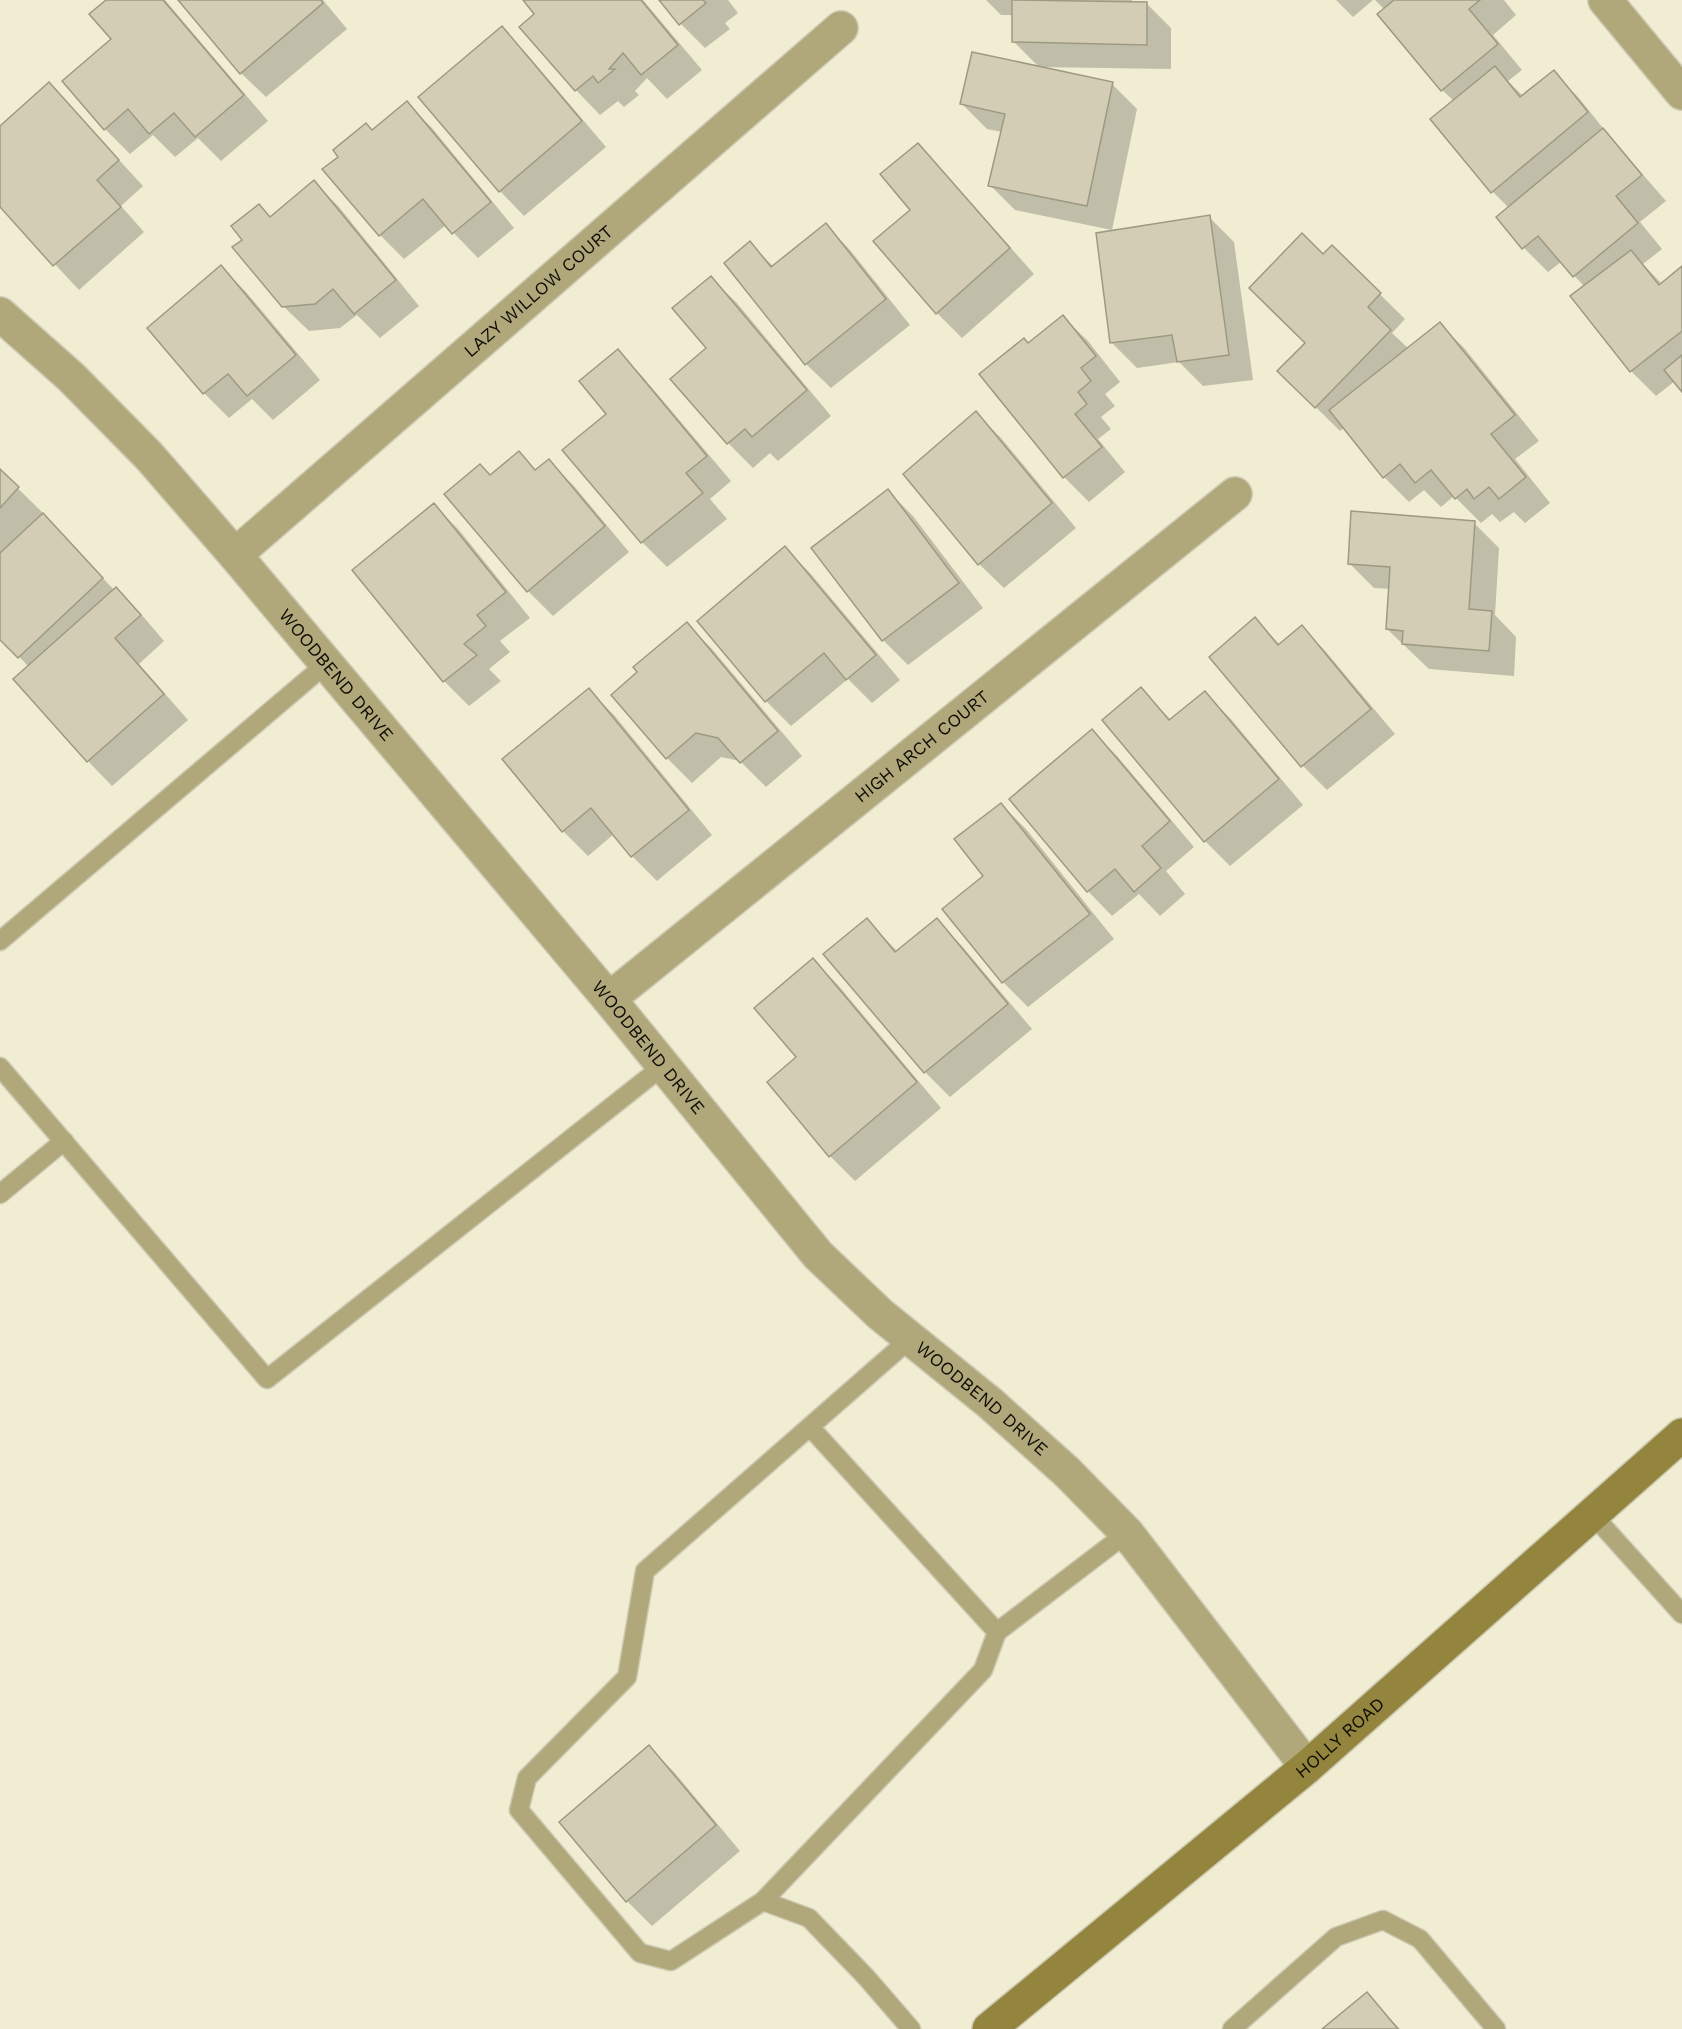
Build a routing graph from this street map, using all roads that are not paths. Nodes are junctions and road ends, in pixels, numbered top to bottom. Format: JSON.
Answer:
{"nodes":[{"id":1,"x":1605,"y":0,"type":"edge"},
{"id":2,"x":841,"y":28,"type":"dead end"},
{"id":3,"x":1682,"y":93,"type":"edge"},
{"id":4,"x":0,"y":314,"type":"edge"},
{"id":5,"x":1235,"y":494,"type":"dead end"},
{"id":6,"x":234,"y":555,"type":"junction"},
{"id":7,"x":326,"y":664,"type":"junction"},
{"id":8,"x":0,"y":940,"type":"edge"},
{"id":9,"x":609,"y":999,"type":"junction"},
{"id":10,"x":663,"y":1066,"type":"junction"},
{"id":11,"x":0,"y":1067,"type":"edge"},
{"id":12,"x":64,"y":1141,"type":"junction"},
{"id":13,"x":0,"y":1194,"type":"edge"},
{"id":14,"x":911,"y":1338,"type":"junction"},
{"id":15,"x":810,"y":1427,"type":"junction"},
{"id":16,"x":1682,"y":1435,"type":"edge"},
{"id":17,"x":1592,"y":1514,"type":"junction"},
{"id":18,"x":1127,"y":1533,"type":"junction"},
{"id":19,"x":1682,"y":1614,"type":"edge"},
{"id":20,"x":997,"y":1632,"type":"junction"},
{"id":21,"x":1307,"y":1767,"type":"junction"},
{"id":22,"x":763,"y":1901,"type":"junction"},
{"id":23,"x":911,"y":2029,"type":"edge"},
{"id":24,"x":989,"y":2029,"type":"edge"},
{"id":25,"x":1232,"y":2029,"type":"edge"},
{"id":26,"x":1496,"y":2029,"type":"edge"}],
"edges":[{"from":1,"to":3,"type":"street"},
{"from":2,"to":6,"type":"street","name":"LAZY WILLOW COURT"},
{"from":4,"to":6,"type":"street","name":"WOODBEND DRIVE"},
{"from":5,"to":9,"type":"street","name":"HIGH ARCH COURT"},
{"from":6,"to":7,"type":"street","name":"WOODBEND DRIVE"},
{"from":7,"to":8,"type":"lane"},
{"from":7,"to":9,"type":"street","name":"WOODBEND DRIVE"},
{"from":9,"to":10,"type":"street","name":"WOODBEND DRIVE"},
{"from":10,"to":12,"type":"lane"},
{"from":10,"to":14,"type":"street","name":"WOODBEND DRIVE"},
{"from":11,"to":12,"type":"lane"},
{"from":12,"to":13,"type":"lane"},
{"from":14,"to":15,"type":"lane"},
{"from":14,"to":18,"type":"street","name":"WOODBEND DRIVE"},
{"from":15,"to":20,"type":"lane"},
{"from":15,"to":22,"type":"lane"},
{"from":16,"to":17,"type":"main road","name":"HOLLY ROAD"},
{"from":17,"to":19,"type":"lane"},
{"from":17,"to":21,"type":"main road","name":"HOLLY ROAD"},
{"from":18,"to":20,"type":"lane"},
{"from":18,"to":21,"type":"street","name":"WOODBEND DRIVE"},
{"from":20,"to":22,"type":"lane"},
{"from":21,"to":24,"type":"main road","name":"HOLLY ROAD"},
{"from":22,"to":23,"type":"lane"},
{"from":25,"to":26,"type":"lane"}]}
